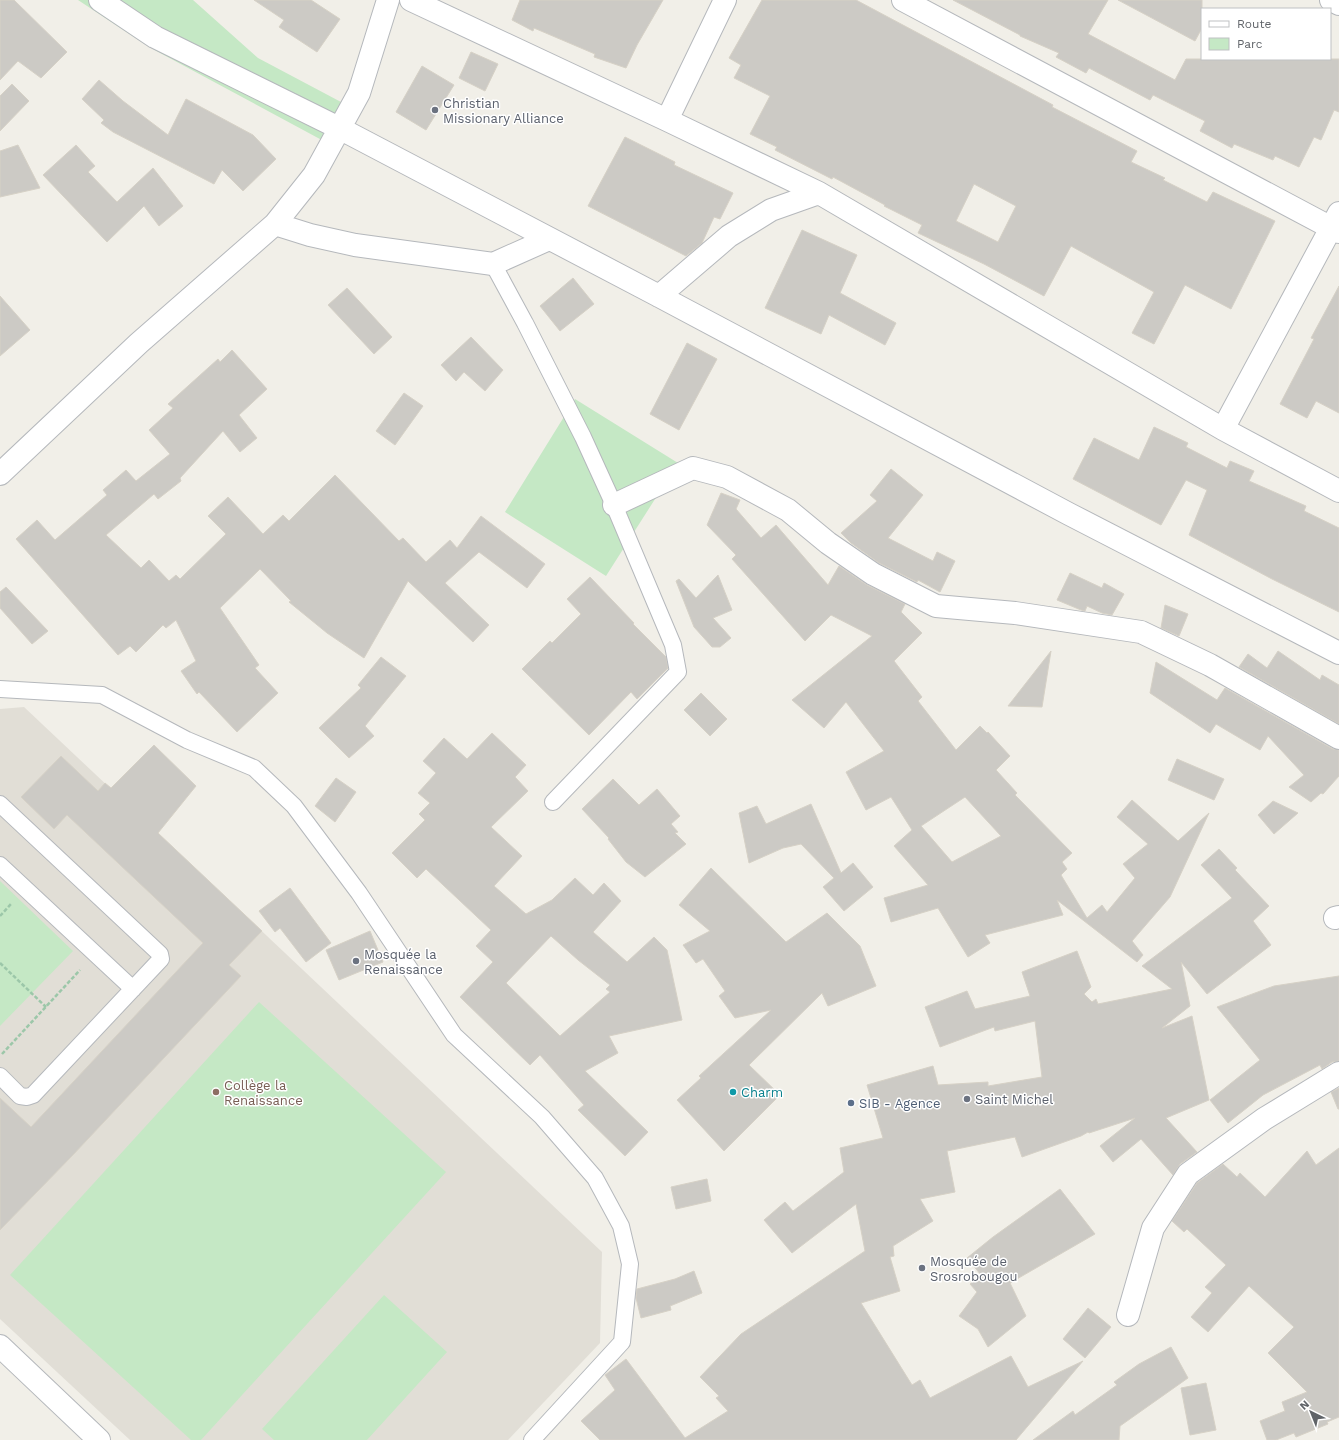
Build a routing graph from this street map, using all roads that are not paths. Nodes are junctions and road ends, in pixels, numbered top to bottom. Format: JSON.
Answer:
{"nodes":[{"id":1,"x":100,"y":0,"type":"edge"},
{"id":2,"x":388,"y":0,"type":"edge"},
{"id":3,"x":411,"y":0,"type":"edge"},
{"id":4,"x":725,"y":0,"type":"edge"},
{"id":5,"x":903,"y":0,"type":"edge"},
{"id":6,"x":1331,"y":0,"type":"edge"},
{"id":7,"x":1339,"y":4,"type":"edge"},
{"id":8,"x":667,"y":120,"type":"junction"},
{"id":9,"x":339,"y":128,"type":"junction"},
{"id":10,"x":820,"y":193,"type":"junction"},
{"id":11,"x":275,"y":224,"type":"junction"},
{"id":12,"x":1336,"y":224,"type":"edge"},
{"id":13,"x":549,"y":239,"type":"junction"},
{"id":14,"x":493,"y":264,"type":"junction"},
{"id":15,"x":659,"y":296,"type":"junction"},
{"id":16,"x":1223,"y":429,"type":"junction"},
{"id":17,"x":0,"y":474,"type":"edge"},
{"id":18,"x":1339,"y":491,"type":"edge"},
{"id":19,"x":614,"y":506,"type":"junction"},
{"id":20,"x":1339,"y":653,"type":"edge"},
{"id":21,"x":0,"y":689,"type":"edge"},
{"id":22,"x":1339,"y":738,"type":"edge"},
{"id":23,"x":553,"y":802,"type":"dead end"},
{"id":24,"x":0,"y":804,"type":"edge"},
{"id":25,"x":0,"y":865,"type":"edge"},
{"id":26,"x":134,"y":989,"type":"junction"},
{"id":27,"x":1339,"y":1072,"type":"edge"},
{"id":28,"x":0,"y":1076,"type":"edge"},
{"id":29,"x":1128,"y":1315,"type":"dead end"},
{"id":30,"x":0,"y":1346,"type":"edge"},
{"id":31,"x":99,"y":1440,"type":"edge"},
{"id":32,"x":532,"y":1440,"type":"edge"}],
"edges":[{"from":1,"to":9,"type":"street"},
{"from":2,"to":9,"type":"street"},
{"from":3,"to":8,"type":"street"},
{"from":4,"to":8,"type":"street"},
{"from":5,"to":12,"type":"street"},
{"from":6,"to":7,"type":"street"},
{"from":8,"to":10,"type":"street"},
{"from":9,"to":11,"type":"street"},
{"from":9,"to":13,"type":"street"},
{"from":10,"to":15,"type":"street"},
{"from":10,"to":16,"type":"street"},
{"from":11,"to":14,"type":"street"},
{"from":11,"to":17,"type":"street"},
{"from":12,"to":16,"type":"street"},
{"from":13,"to":14,"type":"street"},
{"from":13,"to":15,"type":"street"},
{"from":14,"to":19,"type":"lane"},
{"from":15,"to":20,"type":"street"},
{"from":16,"to":18,"type":"street"},
{"from":19,"to":22,"type":"street"},
{"from":19,"to":23,"type":"lane"},
{"from":21,"to":32,"type":"lane"},
{"from":24,"to":26,"type":"lane"},
{"from":25,"to":26,"type":"lane"},
{"from":26,"to":28,"type":"lane"},
{"from":27,"to":29,"type":"street"},
{"from":30,"to":31,"type":"street"}]}
